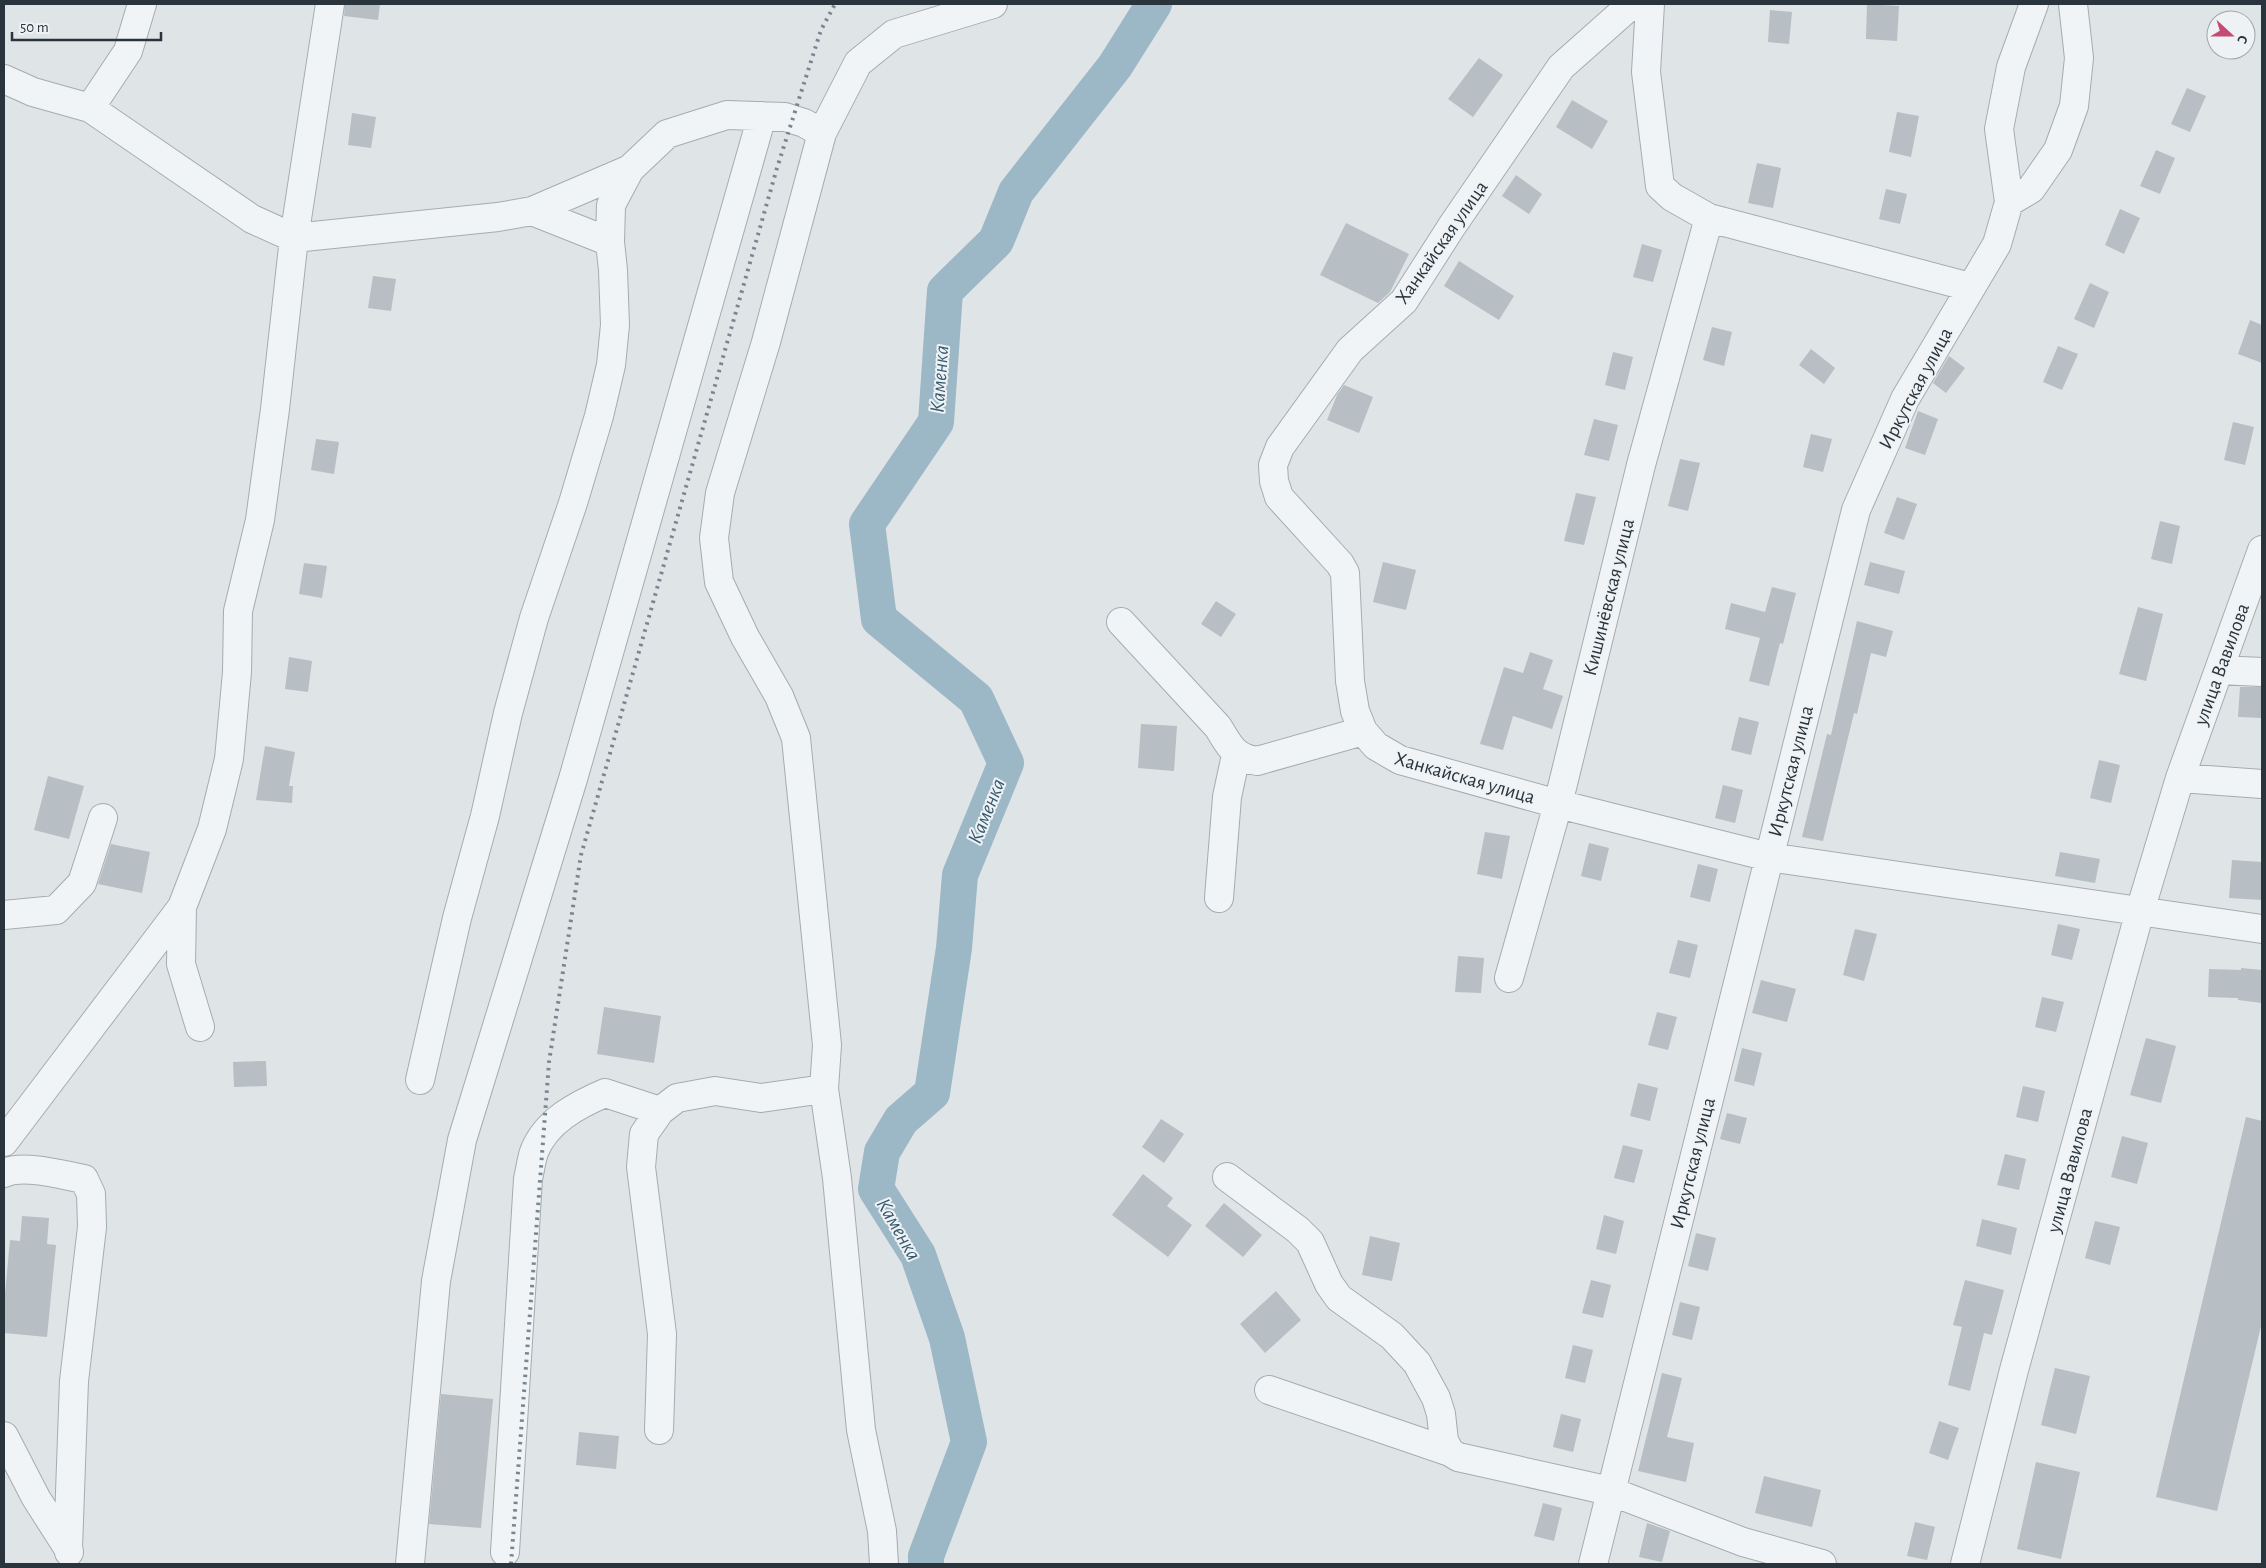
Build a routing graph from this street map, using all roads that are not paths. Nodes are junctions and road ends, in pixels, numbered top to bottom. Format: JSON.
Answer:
{"nodes":[{"id":1,"x":142,"y":4,"type":"edge"},
{"id":2,"x":330,"y":4,"type":"edge"},
{"id":3,"x":992,"y":4,"type":"edge"},
{"id":4,"x":1632,"y":4,"type":"edge"},
{"id":5,"x":1650,"y":4,"type":"edge"},
{"id":6,"x":2034,"y":4,"type":"edge"},
{"id":7,"x":2073,"y":4,"type":"edge"},
{"id":8,"x":4,"y":79,"type":"edge"},
{"id":9,"x":90,"y":108,"type":"junction"},
{"id":10,"x":762,"y":116,"type":"junction"},
{"id":11,"x":822,"y":133,"type":"junction"},
{"id":12,"x":630,"y":169,"type":"junction"},
{"id":13,"x":2009,"y":202,"type":"junction"},
{"id":14,"x":532,"y":211,"type":"junction"},
{"id":15,"x":1709,"y":218,"type":"junction"},
{"id":16,"x":294,"y":238,"type":"junction"},
{"id":17,"x":610,"y":242,"type":"junction"},
{"id":18,"x":1970,"y":287,"type":"junction"},
{"id":19,"x":2262,"y":550,"type":"edge"},
{"id":20,"x":1121,"y":622,"type":"dead end"},
{"id":21,"x":2219,"y":670,"type":"junction"},
{"id":22,"x":2262,"y":672,"type":"edge"},
{"id":23,"x":1363,"y":731,"type":"junction"},
{"id":24,"x":1236,"y":754,"type":"junction"},
{"id":25,"x":2180,"y":778,"type":"junction"},
{"id":26,"x":2262,"y":784,"type":"edge"},
{"id":27,"x":1558,"y":804,"type":"junction"},
{"id":28,"x":103,"y":818,"type":"dead end"},
{"id":29,"x":1769,"y":857,"type":"junction"},
{"id":30,"x":1220,"y":898,"type":"dead end"},
{"id":31,"x":182,"y":907,"type":"junction"},
{"id":32,"x":2140,"y":911,"type":"junction"},
{"id":33,"x":4,"y":914,"type":"edge"},
{"id":34,"x":2262,"y":929,"type":"edge"},
{"id":35,"x":1509,"y":978,"type":"dead end"},
{"id":36,"x":200,"y":1026,"type":"dead end"},
{"id":37,"x":420,"y":1080,"type":"dead end"},
{"id":38,"x":824,"y":1089,"type":"junction"},
{"id":39,"x":660,"y":1112,"type":"junction"},
{"id":40,"x":4,"y":1142,"type":"edge"},
{"id":41,"x":4,"y":1173,"type":"edge"},
{"id":42,"x":1227,"y":1177,"type":"dead end"},
{"id":43,"x":1269,"y":1390,"type":"dead end"},
{"id":44,"x":659,"y":1430,"type":"dead end"},
{"id":45,"x":4,"y":1436,"type":"edge"},
{"id":46,"x":1450,"y":1452,"type":"junction"},
{"id":47,"x":1610,"y":1492,"type":"junction"},
{"id":48,"x":505,"y":1552,"type":"dead end"},
{"id":49,"x":69,"y":1556,"type":"edge"},
{"id":50,"x":410,"y":1564,"type":"edge"},
{"id":51,"x":884,"y":1564,"type":"edge"},
{"id":52,"x":1593,"y":1564,"type":"edge"},
{"id":53,"x":1822,"y":1564,"type":"edge"},
{"id":54,"x":1965,"y":1564,"type":"edge"}],
"edges":[{"from":1,"to":9,"type":"street"},
{"from":2,"to":16,"type":"street"},
{"from":3,"to":11,"type":"street"},
{"from":4,"to":23,"type":"street","name":"Ханкайская улица"},
{"from":5,"to":15,"type":"street"},
{"from":6,"to":13,"type":"street","name":"Иркутская улица"},
{"from":7,"to":13,"type":"street"},
{"from":8,"to":9,"type":"street"},
{"from":9,"to":16,"type":"street"},
{"from":10,"to":11,"type":"street"},
{"from":10,"to":12,"type":"street"},
{"from":10,"to":50,"type":"street"},
{"from":11,"to":38,"type":"street"},
{"from":12,"to":14,"type":"street"},
{"from":12,"to":17,"type":"street"},
{"from":13,"to":18,"type":"street","name":"Иркутская улица"},
{"from":14,"to":16,"type":"street"},
{"from":14,"to":17,"type":"street"},
{"from":15,"to":18,"type":"street"},
{"from":15,"to":27,"type":"street","name":"Кишинёвская улица"},
{"from":16,"to":31,"type":"street"},
{"from":17,"to":37,"type":"street"},
{"from":18,"to":29,"type":"street","name":"Иркутская улица"},
{"from":19,"to":21,"type":"street","name":"улица Вавилова"},
{"from":20,"to":24,"type":"street"},
{"from":21,"to":22,"type":"street"},
{"from":21,"to":25,"type":"street","name":"улица Вавилова"},
{"from":23,"to":24,"type":"street"},
{"from":23,"to":27,"type":"street","name":"Ханкайская улица"},
{"from":24,"to":30,"type":"street"},
{"from":25,"to":26,"type":"street"},
{"from":25,"to":32,"type":"street","name":"улица Вавилова"},
{"from":27,"to":29,"type":"street","name":"Ханкайская улица"},
{"from":27,"to":35,"type":"street","name":"Кишинёвская улица"},
{"from":28,"to":33,"type":"street"},
{"from":29,"to":32,"type":"street","name":"Ханкайская улица"},
{"from":29,"to":47,"type":"street","name":"Иркутская улица"},
{"from":31,"to":36,"type":"street"},
{"from":31,"to":40,"type":"street"},
{"from":32,"to":34,"type":"street","name":"Ханкайская улица"},
{"from":32,"to":54,"type":"street","name":"улица Вавилова"},
{"from":38,"to":39,"type":"street"},
{"from":38,"to":51,"type":"street"},
{"from":39,"to":44,"type":"street"},
{"from":39,"to":48,"type":"street"},
{"from":41,"to":49,"type":"street"},
{"from":42,"to":46,"type":"street"},
{"from":43,"to":46,"type":"street"},
{"from":45,"to":49,"type":"street"},
{"from":46,"to":47,"type":"street"},
{"from":47,"to":52,"type":"street","name":"Иркутская улица"},
{"from":47,"to":53,"type":"street"}]}
